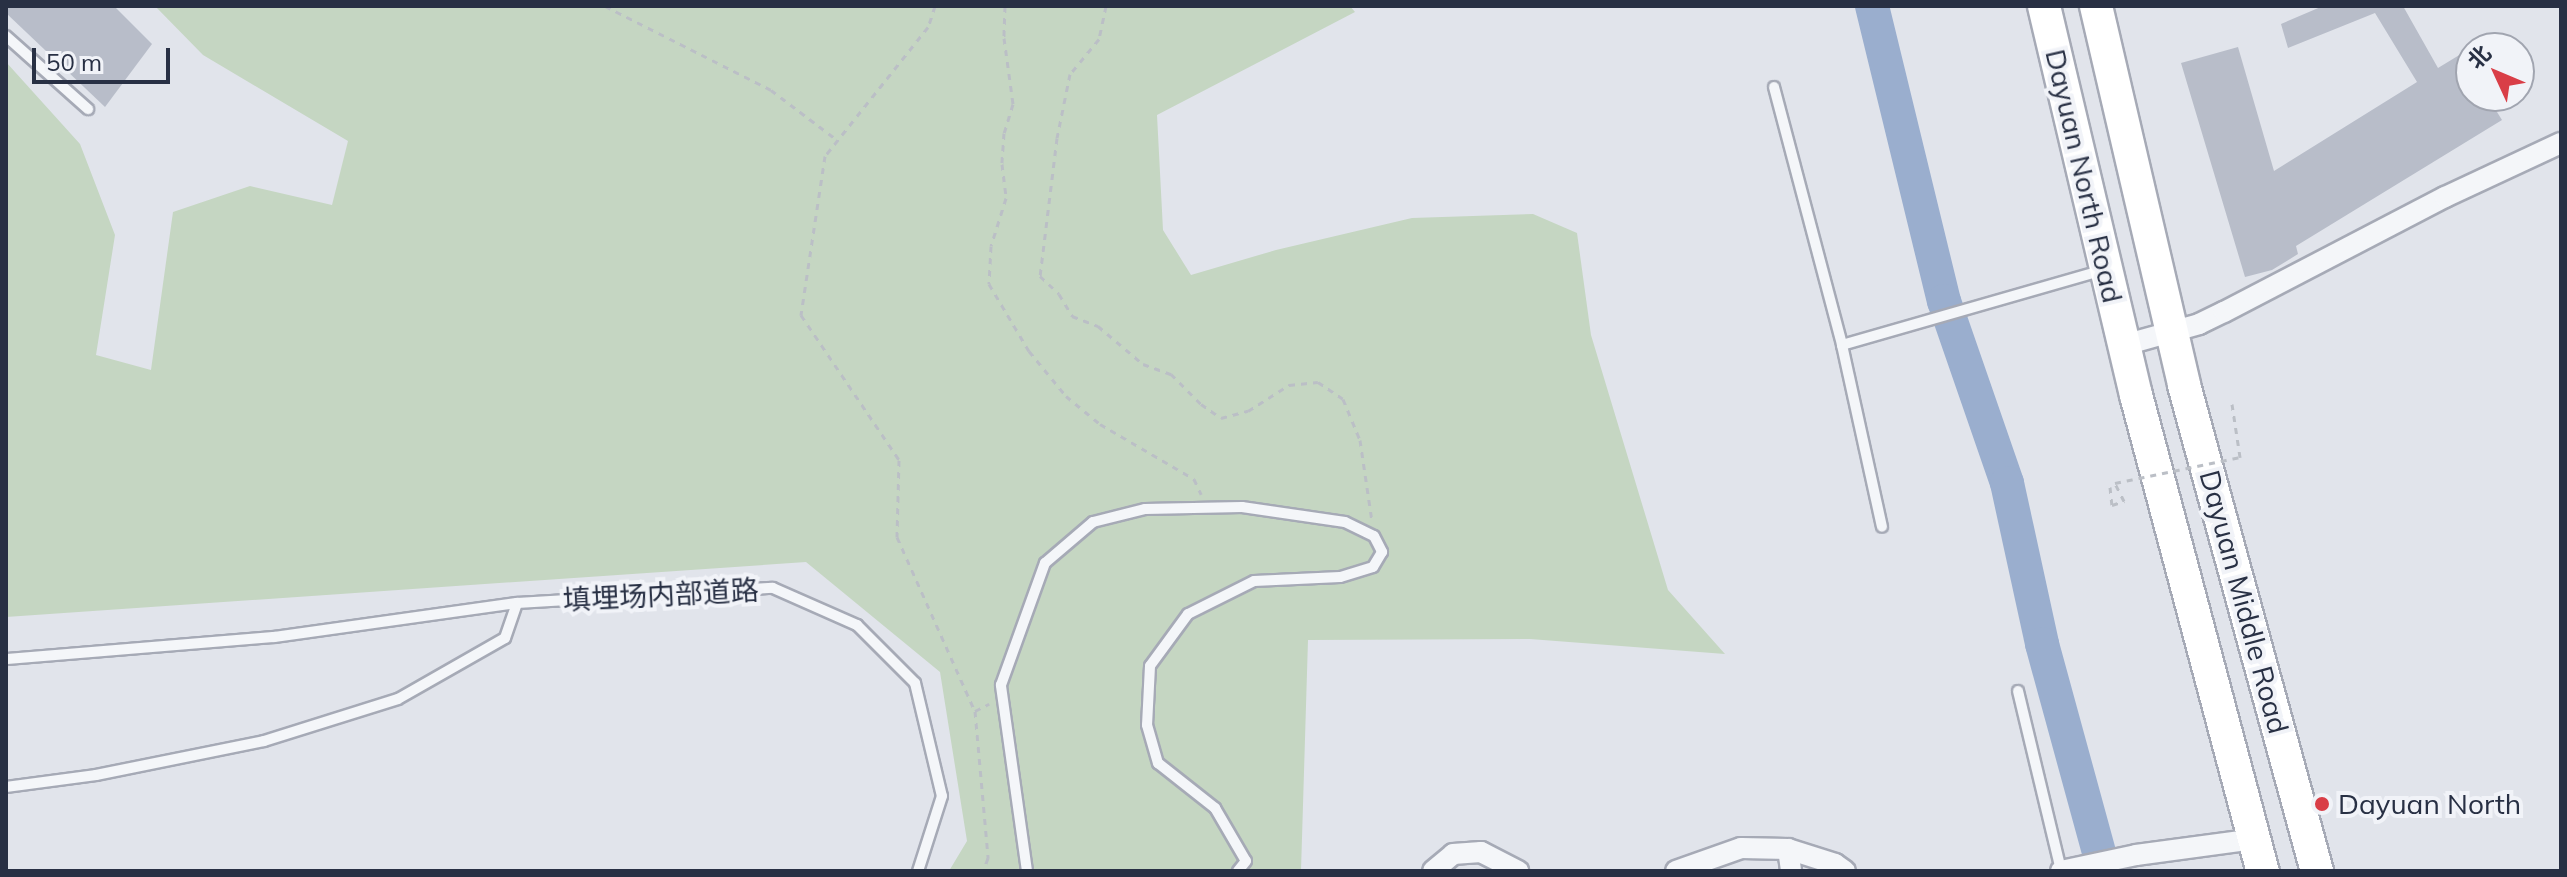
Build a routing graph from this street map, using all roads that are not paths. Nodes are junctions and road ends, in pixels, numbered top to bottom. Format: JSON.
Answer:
{"nodes":[{"id":1,"x":2044,"y":6,"type":"edge"},
{"id":2,"x":2096,"y":6,"type":"edge"},
{"id":3,"x":6,"y":36,"type":"edge"},
{"id":4,"x":1774,"y":87,"type":"dead end"},
{"id":5,"x":88,"y":109,"type":"dead end"},
{"id":6,"x":2561,"y":143,"type":"edge"},
{"id":7,"x":2105,"y":269,"type":"junction"},
{"id":8,"x":2164,"y":292,"type":"junction"},
{"id":9,"x":2113,"y":303,"type":"junction"},
{"id":10,"x":2173,"y":332,"type":"junction"},
{"id":11,"x":1842,"y":345,"type":"junction"},
{"id":12,"x":2124,"y":345,"type":"junction"},
{"id":13,"x":2184,"y":385,"type":"junction"},
{"id":14,"x":2136,"y":395,"type":"junction"},
{"id":15,"x":1882,"y":527,"type":"dead end"},
{"id":16,"x":517,"y":603,"type":"junction"},
{"id":17,"x":6,"y":659,"type":"edge"},
{"id":18,"x":2018,"y":691,"type":"dead end"},
{"id":19,"x":6,"y":787,"type":"edge"},
{"id":20,"x":2254,"y":839,"type":"junction"},
{"id":21,"x":1788,"y":849,"type":"junction"},
{"id":22,"x":2068,"y":868,"type":"edge"},
{"id":23,"x":918,"y":871,"type":"edge"},
{"id":24,"x":1027,"y":871,"type":"edge"},
{"id":25,"x":1238,"y":871,"type":"edge"},
{"id":26,"x":1433,"y":871,"type":"edge"},
{"id":27,"x":1518,"y":871,"type":"edge"},
{"id":28,"x":1676,"y":871,"type":"edge"},
{"id":29,"x":1791,"y":871,"type":"edge"},
{"id":30,"x":1845,"y":871,"type":"edge"},
{"id":31,"x":2263,"y":871,"type":"edge"},
{"id":32,"x":2317,"y":871,"type":"edge"}],
"edges":[{"from":1,"to":7,"type":"main road","name":"Dayuan North Road"},
{"from":2,"to":8,"type":"main road","name":"Dayuan North Road"},
{"from":3,"to":5,"type":"lane"},
{"from":4,"to":11,"type":"lane"},
{"from":6,"to":10,"type":"street"},
{"from":7,"to":9,"type":"main road","name":"Dayuan North Road"},
{"from":7,"to":11,"type":"lane"},
{"from":8,"to":9,"type":"main road"},
{"from":8,"to":10,"type":"main road","name":"Dayuan North Road"},
{"from":9,"to":12,"type":"main road","name":"Dayuan North Road"},
{"from":10,"to":12,"type":"street"},
{"from":10,"to":13,"type":"main road","name":"Dayuan Middle Road"},
{"from":11,"to":15,"type":"lane"},
{"from":12,"to":14,"type":"main road","name":"Dayuan Middle Road"},
{"from":13,"to":14,"type":"main road"},
{"from":13,"to":32,"type":"main road","name":"Dayuan Middle Road"},
{"from":14,"to":20,"type":"main road","name":"Dayuan Middle Road"},
{"from":16,"to":17,"type":"lane","name":"填埋场内部道路"},
{"from":16,"to":19,"type":"lane"},
{"from":16,"to":23,"type":"lane","name":"填埋场内部道路"},
{"from":18,"to":22,"type":"lane"},
{"from":20,"to":22,"type":"street"},
{"from":20,"to":31,"type":"main road","name":"Dayuan Middle Road"},
{"from":21,"to":28,"type":"street"},
{"from":21,"to":29,"type":"street"},
{"from":21,"to":30,"type":"street"},
{"from":24,"to":25,"type":"lane"},
{"from":26,"to":27,"type":"street"}]}
